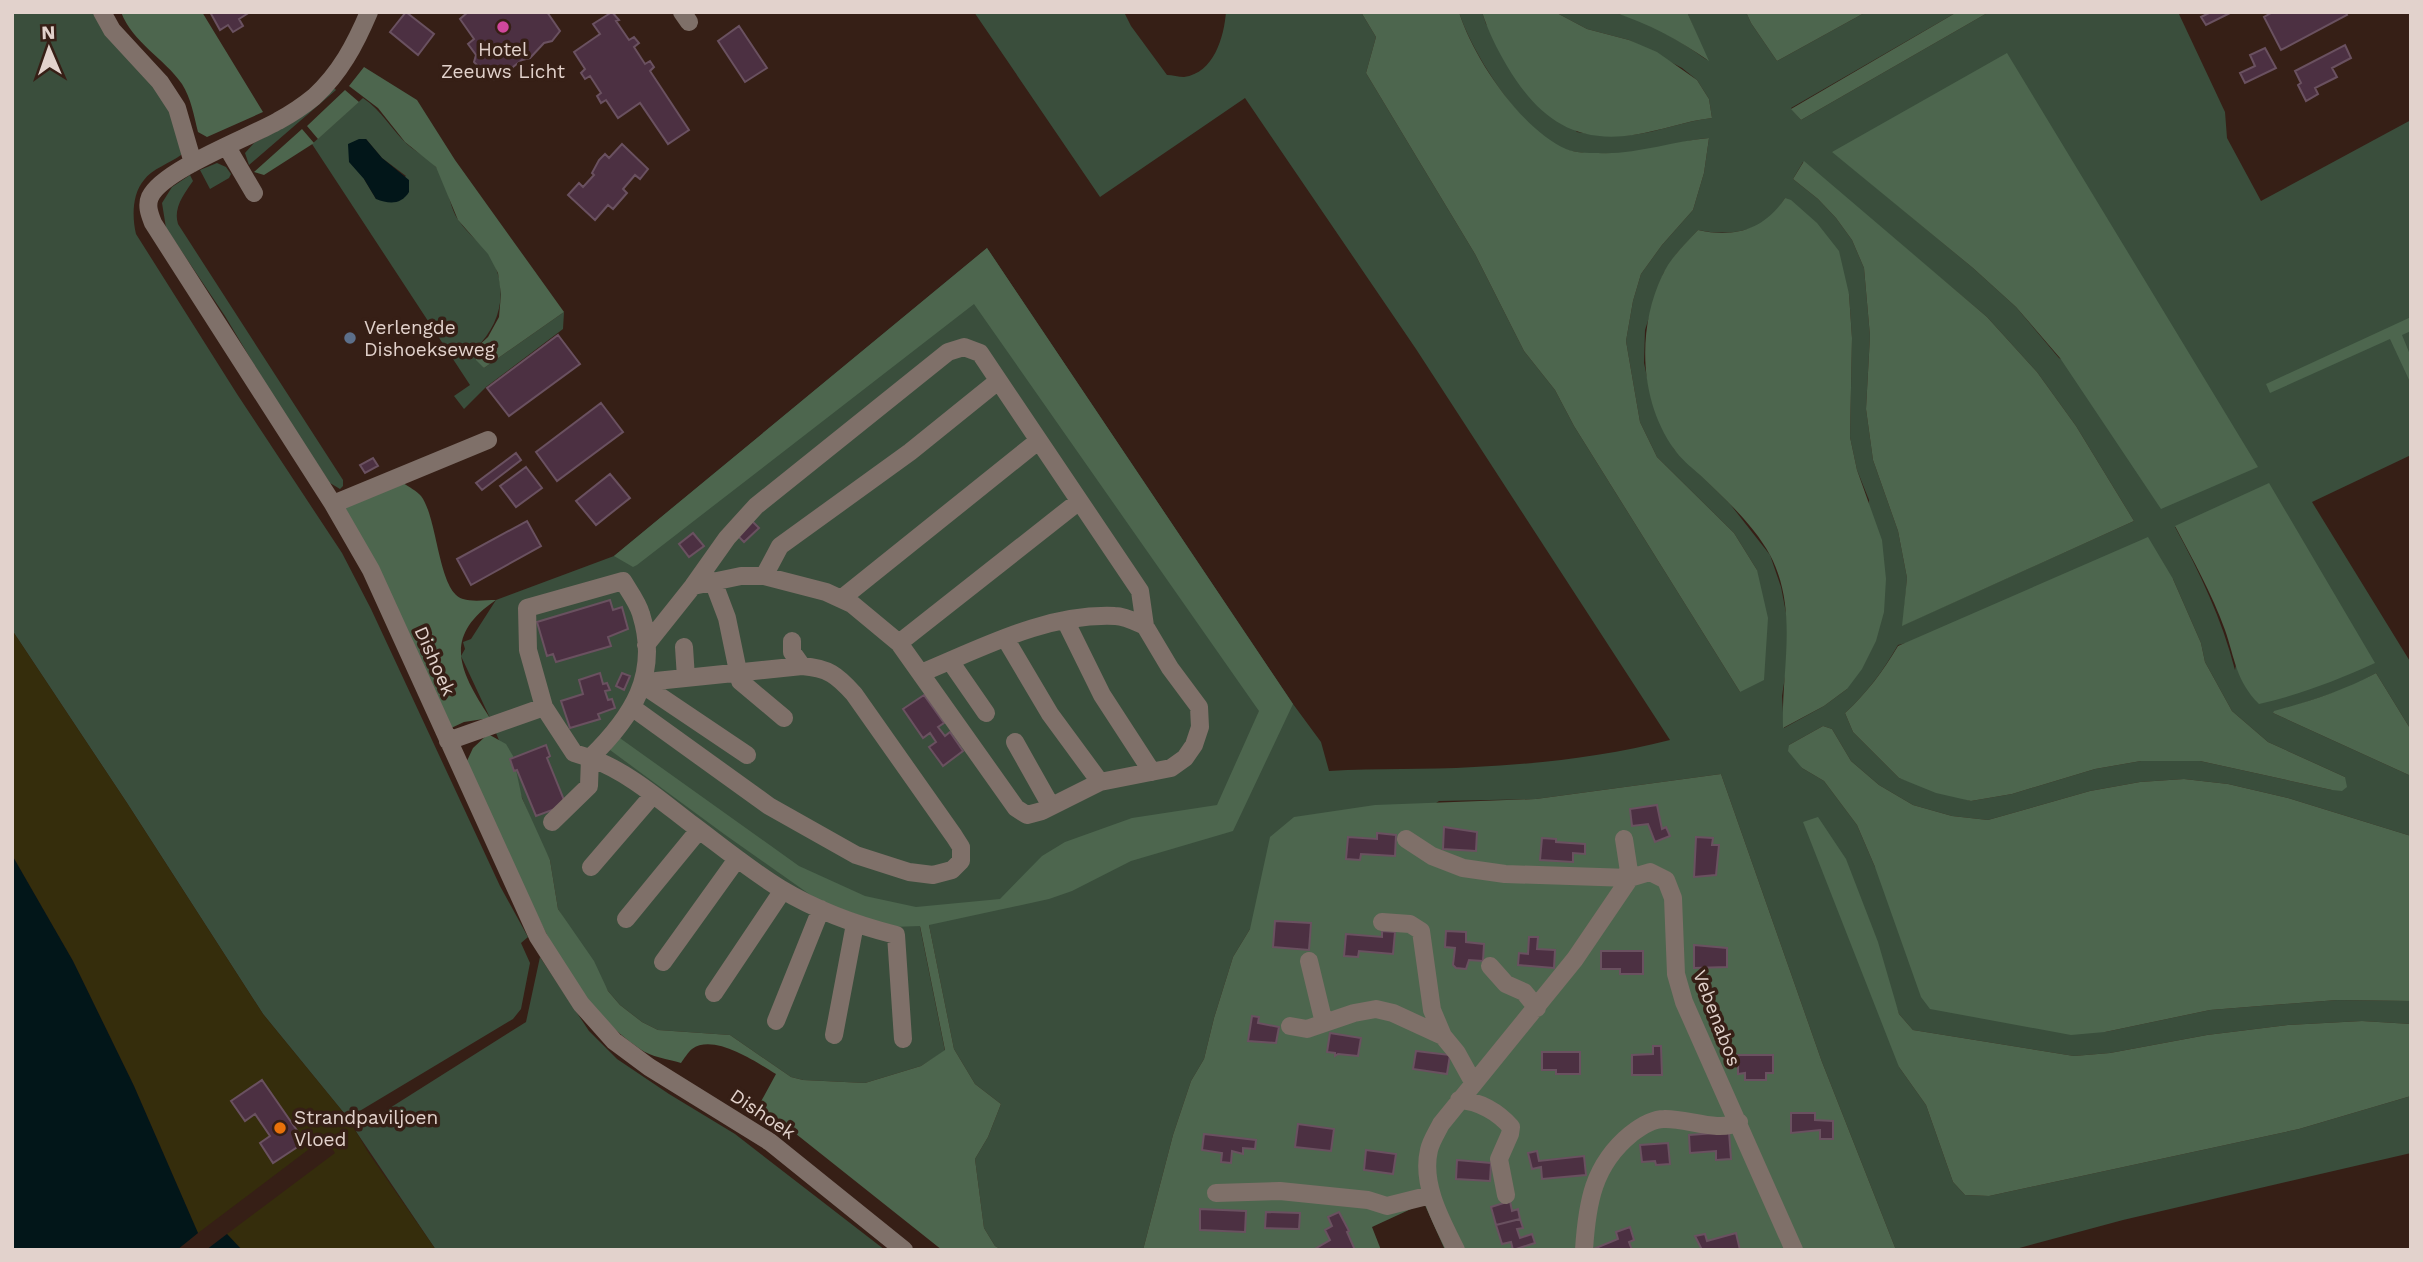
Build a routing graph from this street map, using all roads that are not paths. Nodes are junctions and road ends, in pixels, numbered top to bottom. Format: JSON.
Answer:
{"nodes":[{"id":1,"x":102,"y":12,"type":"edge"},
{"id":2,"x":369,"y":12,"type":"edge"},
{"id":3,"x":227,"y":147,"type":"junction"},
{"id":4,"x":193,"y":163,"type":"junction"},
{"id":5,"x":254,"y":193,"type":"dead end"},
{"id":6,"x":998,"y":381,"type":"junction"},
{"id":7,"x":488,"y":440,"type":"dead end"},
{"id":8,"x":1038,"y":441,"type":"junction"},
{"id":9,"x":1078,"y":502,"type":"junction"},
{"id":10,"x":333,"y":504,"type":"junction"},
{"id":11,"x":764,"y":576,"type":"junction"},
{"id":12,"x":713,"y":581,"type":"junction"},
{"id":13,"x":693,"y":586,"type":"junction"},
{"id":14,"x":841,"y":599,"type":"junction"},
{"id":15,"x":1065,"y":620,"type":"junction"},
{"id":16,"x":1146,"y":626,"type":"junction"},
{"id":17,"x":1005,"y":638,"type":"junction"},
{"id":18,"x":792,"y":641,"type":"dead end"},
{"id":19,"x":899,"y":643,"type":"junction"},
{"id":20,"x":646,"y":645,"type":"junction"},
{"id":21,"x":684,"y":647,"type":"dead end"},
{"id":22,"x":950,"y":661,"type":"junction"},
{"id":23,"x":802,"y":666,"type":"junction"},
{"id":24,"x":737,"y":672,"type":"junction"},
{"id":25,"x":921,"y":673,"type":"junction"},
{"id":26,"x":686,"y":678,"type":"junction"},
{"id":27,"x":643,"y":685,"type":"junction"},
{"id":28,"x":544,"y":707,"type":"junction"},
{"id":29,"x":633,"y":708,"type":"junction"},
{"id":30,"x":986,"y":713,"type":"dead end"},
{"id":31,"x":784,"y":718,"type":"dead end"},
{"id":32,"x":448,"y":741,"type":"junction"},
{"id":33,"x":1015,"y":742,"type":"dead end"},
{"id":34,"x":747,"y":755,"type":"dead end"},
{"id":35,"x":590,"y":758,"type":"junction"},
{"id":36,"x":1152,"y":772,"type":"junction"},
{"id":37,"x":1100,"y":782,"type":"junction"},
{"id":38,"x":653,"y":795,"type":"junction"},
{"id":39,"x":1051,"y":806,"type":"junction"},
{"id":40,"x":552,"y":822,"type":"dead end"},
{"id":41,"x":699,"y":830,"type":"junction"},
{"id":42,"x":1406,"y":839,"type":"dead end"},
{"id":43,"x":1624,"y":839,"type":"dead end"},
{"id":44,"x":737,"y":859,"type":"junction"},
{"id":45,"x":591,"y":867,"type":"dead end"},
{"id":46,"x":1630,"y":878,"type":"junction"},
{"id":47,"x":783,"y":890,"type":"junction"},
{"id":48,"x":821,"y":909,"type":"junction"},
{"id":49,"x":626,"y":919,"type":"dead end"},
{"id":50,"x":1382,"y":922,"type":"dead end"},
{"id":51,"x":855,"y":925,"type":"junction"},
{"id":52,"x":1309,"y":961,"type":"dead end"},
{"id":53,"x":663,"y":962,"type":"dead end"},
{"id":54,"x":1490,"y":966,"type":"dead end"},
{"id":55,"x":714,"y":993,"type":"dead end"},
{"id":56,"x":1537,"y":1008,"type":"junction"},
{"id":57,"x":776,"y":1021,"type":"dead end"},
{"id":58,"x":1324,"y":1023,"type":"junction"},
{"id":59,"x":1290,"y":1026,"type":"dead end"},
{"id":60,"x":834,"y":1035,"type":"dead end"},
{"id":61,"x":1443,"y":1036,"type":"junction"},
{"id":62,"x":903,"y":1039,"type":"dead end"},
{"id":63,"x":1473,"y":1082,"type":"junction"},
{"id":64,"x":1459,"y":1100,"type":"junction"},
{"id":65,"x":1738,"y":1122,"type":"junction"},
{"id":66,"x":1216,"y":1193,"type":"dead end"},
{"id":67,"x":1431,"y":1195,"type":"junction"},
{"id":68,"x":1506,"y":1195,"type":"dead end"},
{"id":69,"x":904,"y":1250,"type":"edge"},
{"id":70,"x":1456,"y":1250,"type":"edge"},
{"id":71,"x":1584,"y":1250,"type":"edge"},
{"id":72,"x":1794,"y":1250,"type":"edge"}],
"edges":[{"from":1,"to":4,"type":"street"},
{"from":2,"to":3,"type":"street"},
{"from":3,"to":4,"type":"street"},
{"from":3,"to":5,"type":"street"},
{"from":4,"to":10,"type":"street","name":"Dishoek"},
{"from":6,"to":8,"type":"street"},
{"from":6,"to":11,"type":"street"},
{"from":6,"to":13,"type":"street"},
{"from":7,"to":10,"type":"street"},
{"from":8,"to":9,"type":"street"},
{"from":8,"to":14,"type":"street"},
{"from":9,"to":16,"type":"street"},
{"from":9,"to":19,"type":"street"},
{"from":10,"to":32,"type":"street","name":"Dishoek"},
{"from":11,"to":12,"type":"street"},
{"from":11,"to":14,"type":"street"},
{"from":12,"to":13,"type":"street"},
{"from":12,"to":24,"type":"street"},
{"from":13,"to":20,"type":"street"},
{"from":14,"to":19,"type":"street"},
{"from":15,"to":16,"type":"street"},
{"from":15,"to":17,"type":"street"},
{"from":15,"to":36,"type":"street"},
{"from":16,"to":36,"type":"street"},
{"from":17,"to":22,"type":"street"},
{"from":17,"to":37,"type":"street"},
{"from":18,"to":23,"type":"street"},
{"from":19,"to":25,"type":"street"},
{"from":20,"to":27,"type":"street"},
{"from":20,"to":28,"type":"street"},
{"from":21,"to":26,"type":"street"},
{"from":22,"to":25,"type":"street"},
{"from":22,"to":30,"type":"street"},
{"from":23,"to":24,"type":"street"},
{"from":23,"to":29,"type":"street"},
{"from":24,"to":26,"type":"street"},
{"from":24,"to":31,"type":"street"},
{"from":25,"to":39,"type":"street"},
{"from":26,"to":27,"type":"street"},
{"from":27,"to":29,"type":"street"},
{"from":27,"to":34,"type":"street"},
{"from":28,"to":32,"type":"street"},
{"from":28,"to":35,"type":"street"},
{"from":29,"to":35,"type":"street"},
{"from":32,"to":69,"type":"street","name":"Dishoek"},
{"from":33,"to":39,"type":"street"},
{"from":35,"to":38,"type":"street"},
{"from":35,"to":40,"type":"street"},
{"from":36,"to":37,"type":"street"},
{"from":37,"to":39,"type":"street"},
{"from":38,"to":41,"type":"street"},
{"from":38,"to":45,"type":"street"},
{"from":41,"to":44,"type":"street"},
{"from":41,"to":49,"type":"street"},
{"from":42,"to":46,"type":"street","name":"Vebenabos"},
{"from":43,"to":46,"type":"street"},
{"from":44,"to":47,"type":"street"},
{"from":44,"to":53,"type":"street"},
{"from":46,"to":56,"type":"street"},
{"from":46,"to":65,"type":"street","name":"Vebenabos"},
{"from":47,"to":48,"type":"street"},
{"from":47,"to":55,"type":"street"},
{"from":48,"to":51,"type":"street"},
{"from":48,"to":57,"type":"street"},
{"from":50,"to":61,"type":"street"},
{"from":51,"to":60,"type":"street"},
{"from":51,"to":62,"type":"street"},
{"from":52,"to":58,"type":"street"},
{"from":54,"to":56,"type":"street"},
{"from":56,"to":63,"type":"street"},
{"from":58,"to":59,"type":"street"},
{"from":58,"to":61,"type":"street"},
{"from":61,"to":63,"type":"street"},
{"from":63,"to":64,"type":"street"},
{"from":64,"to":67,"type":"street"},
{"from":64,"to":68,"type":"street"},
{"from":65,"to":71,"type":"street"},
{"from":65,"to":72,"type":"street","name":"Vebenabos"},
{"from":66,"to":67,"type":"street"},
{"from":67,"to":70,"type":"street"}]}
